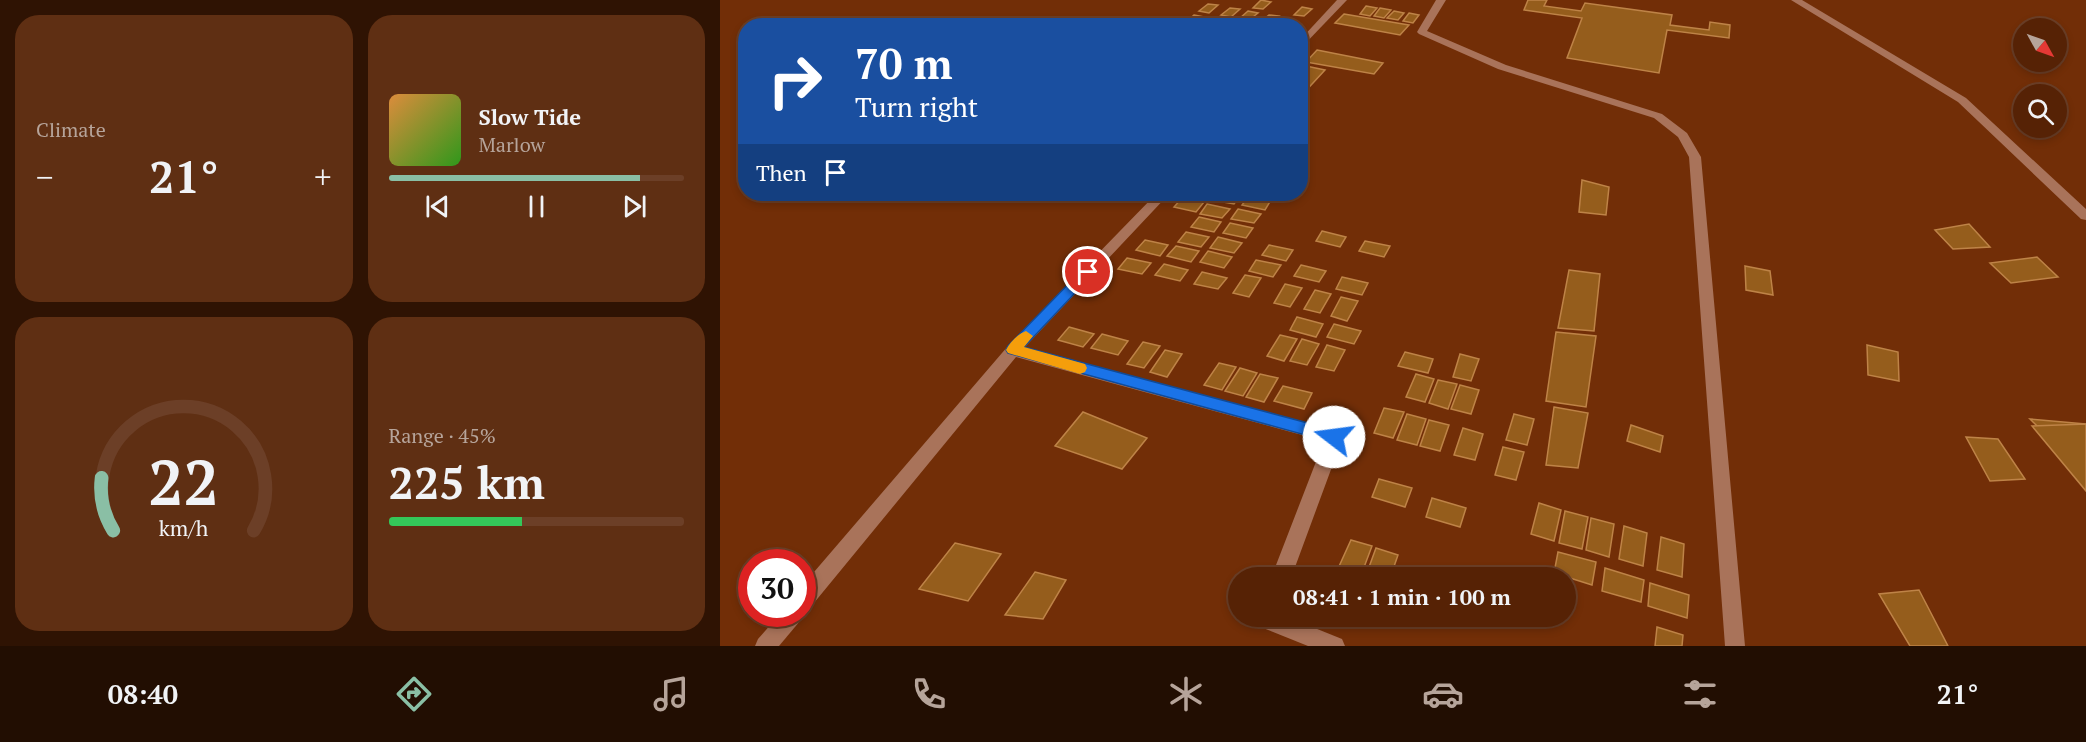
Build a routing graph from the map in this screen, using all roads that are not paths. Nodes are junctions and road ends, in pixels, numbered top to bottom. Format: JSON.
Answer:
{"nodes":[{"id":1,"x":1342,"y":0,"type":"edge"},
{"id":2,"x":1441,"y":0,"type":"edge"},
{"id":3,"x":1796,"y":0,"type":"edge"},
{"id":4,"x":1308,"y":37,"type":"edge"},
{"id":5,"x":1156,"y":201,"type":"edge"},
{"id":6,"x":2086,"y":216,"type":"edge"},
{"id":7,"x":1013,"y":350,"type":"junction"},
{"id":8,"x":1285,"y":567,"type":"edge"},
{"id":9,"x":816,"y":585,"type":"edge"},
{"id":10,"x":782,"y":627,"type":"edge"},
{"id":11,"x":1286,"y":627,"type":"edge"},
{"id":12,"x":765,"y":646,"type":"edge"},
{"id":13,"x":1335,"y":646,"type":"edge"},
{"id":14,"x":1735,"y":646,"type":"edge"}],
"edges":[{"from":1,"to":4,"type":"street"},
{"from":2,"to":14,"type":"street"},
{"from":3,"to":6,"type":"street"},
{"from":5,"to":7,"type":"street"},
{"from":7,"to":8,"type":"street"},
{"from":7,"to":9,"type":"street"},
{"from":10,"to":12,"type":"street"},
{"from":11,"to":13,"type":"street"}]}
